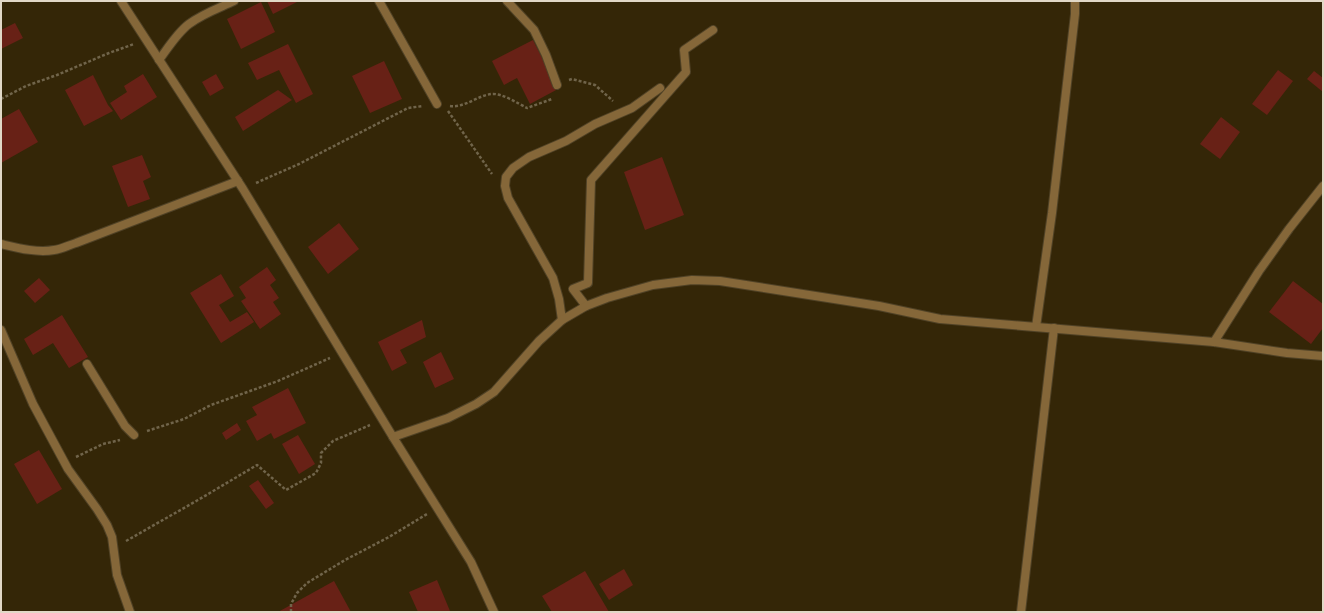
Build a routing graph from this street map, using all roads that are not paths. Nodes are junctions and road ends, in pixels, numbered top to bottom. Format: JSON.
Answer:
{"nodes":[{"id":1,"x":121,"y":1,"type":"edge"},
{"id":2,"x":234,"y":1,"type":"edge"},
{"id":3,"x":379,"y":1,"type":"edge"},
{"id":4,"x":507,"y":1,"type":"edge"},
{"id":5,"x":1075,"y":1,"type":"edge"},
{"id":6,"x":713,"y":30,"type":"dead end"},
{"id":7,"x":159,"y":60,"type":"junction"},
{"id":8,"x":557,"y":85,"type":"road end"},
{"id":9,"x":660,"y":88,"type":"dead end"},
{"id":10,"x":440,"y":104,"type":"road end"},
{"id":11,"x":238,"y":181,"type":"junction"},
{"id":12,"x":1323,"y":186,"type":"edge"},
{"id":13,"x":1,"y":244,"type":"edge"},
{"id":14,"x":586,"y":306,"type":"junction"},
{"id":15,"x":562,"y":320,"type":"junction"},
{"id":16,"x":1036,"y":327,"type":"junction"},
{"id":17,"x":1054,"y":328,"type":"junction"},
{"id":18,"x":1,"y":330,"type":"edge"},
{"id":19,"x":1214,"y":342,"type":"junction"},
{"id":20,"x":1323,"y":356,"type":"edge"},
{"id":21,"x":87,"y":364,"type":"dead end"},
{"id":22,"x":134,"y":435,"type":"road end"},
{"id":23,"x":393,"y":438,"type":"junction"},
{"id":24,"x":130,"y":612,"type":"edge"},
{"id":25,"x":494,"y":612,"type":"edge"},
{"id":26,"x":1021,"y":612,"type":"edge"}],
"edges":[{"from":1,"to":7,"type":"street"},
{"from":2,"to":7,"type":"street"},
{"from":3,"to":10,"type":"street"},
{"from":4,"to":8,"type":"street"},
{"from":5,"to":16,"type":"street"},
{"from":6,"to":14,"type":"street"},
{"from":7,"to":11,"type":"street"},
{"from":9,"to":15,"type":"street"},
{"from":11,"to":13,"type":"street"},
{"from":11,"to":23,"type":"street"},
{"from":12,"to":19,"type":"street"},
{"from":14,"to":15,"type":"street"},
{"from":14,"to":16,"type":"street"},
{"from":15,"to":23,"type":"street"},
{"from":16,"to":17,"type":"street"},
{"from":17,"to":19,"type":"street"},
{"from":17,"to":26,"type":"street"},
{"from":18,"to":24,"type":"street"},
{"from":19,"to":20,"type":"street"},
{"from":21,"to":22,"type":"street"},
{"from":23,"to":25,"type":"street"}]}
